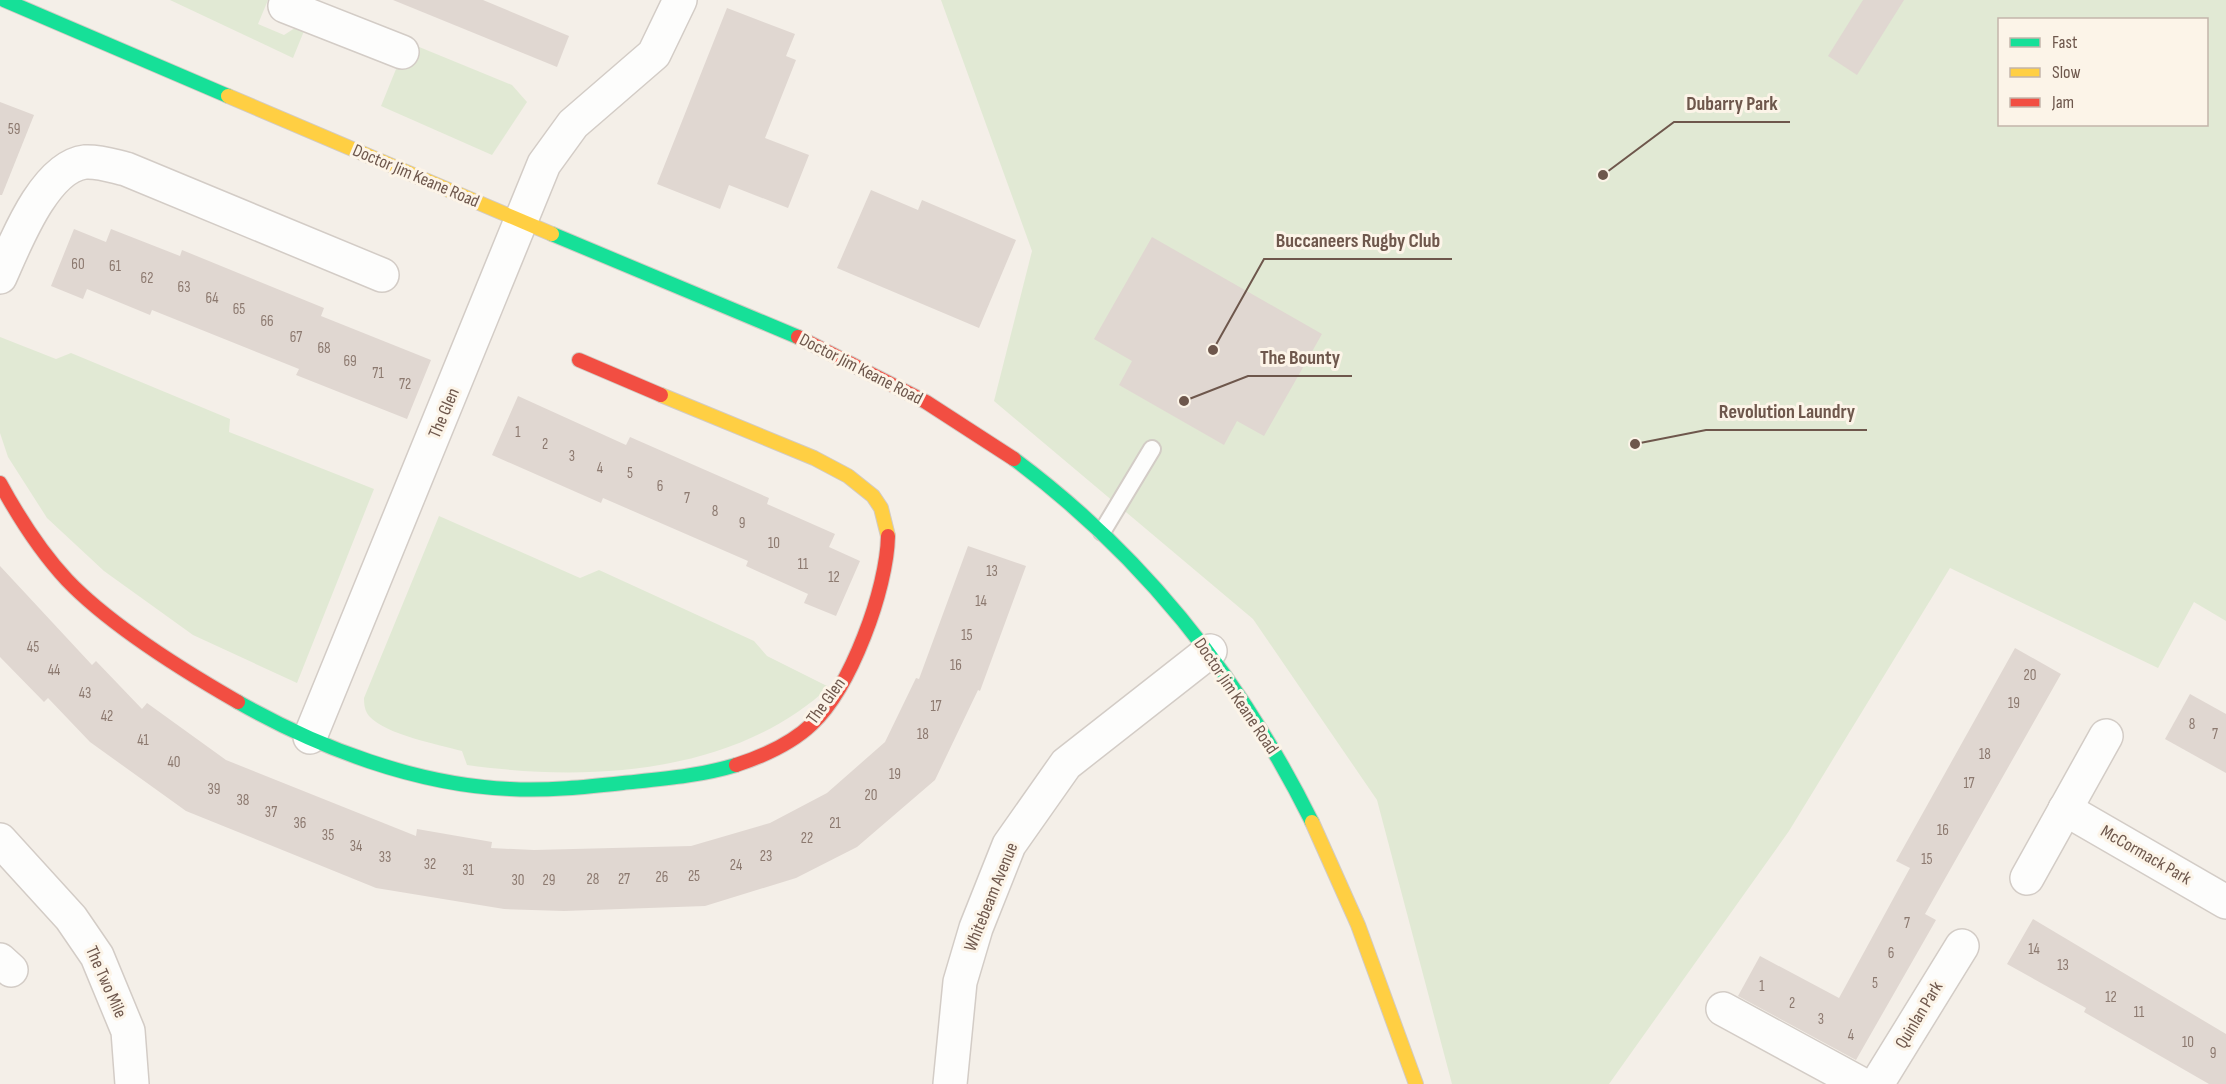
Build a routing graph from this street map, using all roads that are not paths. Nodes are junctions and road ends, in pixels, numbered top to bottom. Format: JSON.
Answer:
{"nodes":[{"id":1,"x":4,"y":0,"type":"edge"},
{"id":2,"x":287,"y":0,"type":"edge"},
{"id":3,"x":680,"y":0,"type":"edge"},
{"id":4,"x":402,"y":52,"type":"dead end"},
{"id":5,"x":521,"y":221,"type":"junction"},
{"id":6,"x":382,"y":275,"type":"dead end"},
{"id":7,"x":0,"y":277,"type":"edge"},
{"id":8,"x":579,"y":360,"type":"dead end"},
{"id":9,"x":1152,"y":449,"type":"dead end"},
{"id":10,"x":0,"y":483,"type":"edge"},
{"id":11,"x":1102,"y":532,"type":"junction"},
{"id":12,"x":1210,"y":651,"type":"junction"},
{"id":13,"x":2106,"y":736,"type":"dead end"},
{"id":14,"x":310,"y":737,"type":"junction"},
{"id":15,"x":2065,"y":808,"type":"junction"},
{"id":16,"x":0,"y":840,"type":"edge"},
{"id":17,"x":2027,"y":878,"type":"dead end"},
{"id":18,"x":2226,"y":902,"type":"edge"},
{"id":19,"x":1962,"y":946,"type":"dead end"},
{"id":20,"x":1723,"y":1009,"type":"dead end"},
{"id":21,"x":132,"y":1084,"type":"edge"},
{"id":22,"x":950,"y":1084,"type":"edge"},
{"id":23,"x":1416,"y":1084,"type":"edge"},
{"id":24,"x":1861,"y":1084,"type":"edge"},
{"id":25,"x":1877,"y":1084,"type":"edge"}],
"edges":[{"from":1,"to":5,"type":"street","name":"Doctor Jim Keane Road"},
{"from":2,"to":4,"type":"street"},
{"from":3,"to":5,"type":"street","name":"The Glen"},
{"from":5,"to":11,"type":"street","name":"Doctor Jim Keane Road"},
{"from":5,"to":14,"type":"street","name":"The Glen"},
{"from":6,"to":7,"type":"street"},
{"from":8,"to":14,"type":"street","name":"The Glen"},
{"from":9,"to":11,"type":"lane"},
{"from":10,"to":14,"type":"street","name":"The Glen"},
{"from":11,"to":12,"type":"street","name":"Doctor Jim Keane Road"},
{"from":12,"to":22,"type":"street","name":"Whitebeam Avenue"},
{"from":12,"to":23,"type":"street","name":"Doctor Jim Keane Road"},
{"from":13,"to":15,"type":"street"},
{"from":15,"to":17,"type":"street"},
{"from":15,"to":18,"type":"street","name":"McCormack Park"},
{"from":16,"to":21,"type":"street","name":"The Two Mile"},
{"from":19,"to":25,"type":"street","name":"Quinlan Park"},
{"from":20,"to":24,"type":"street"}]}
